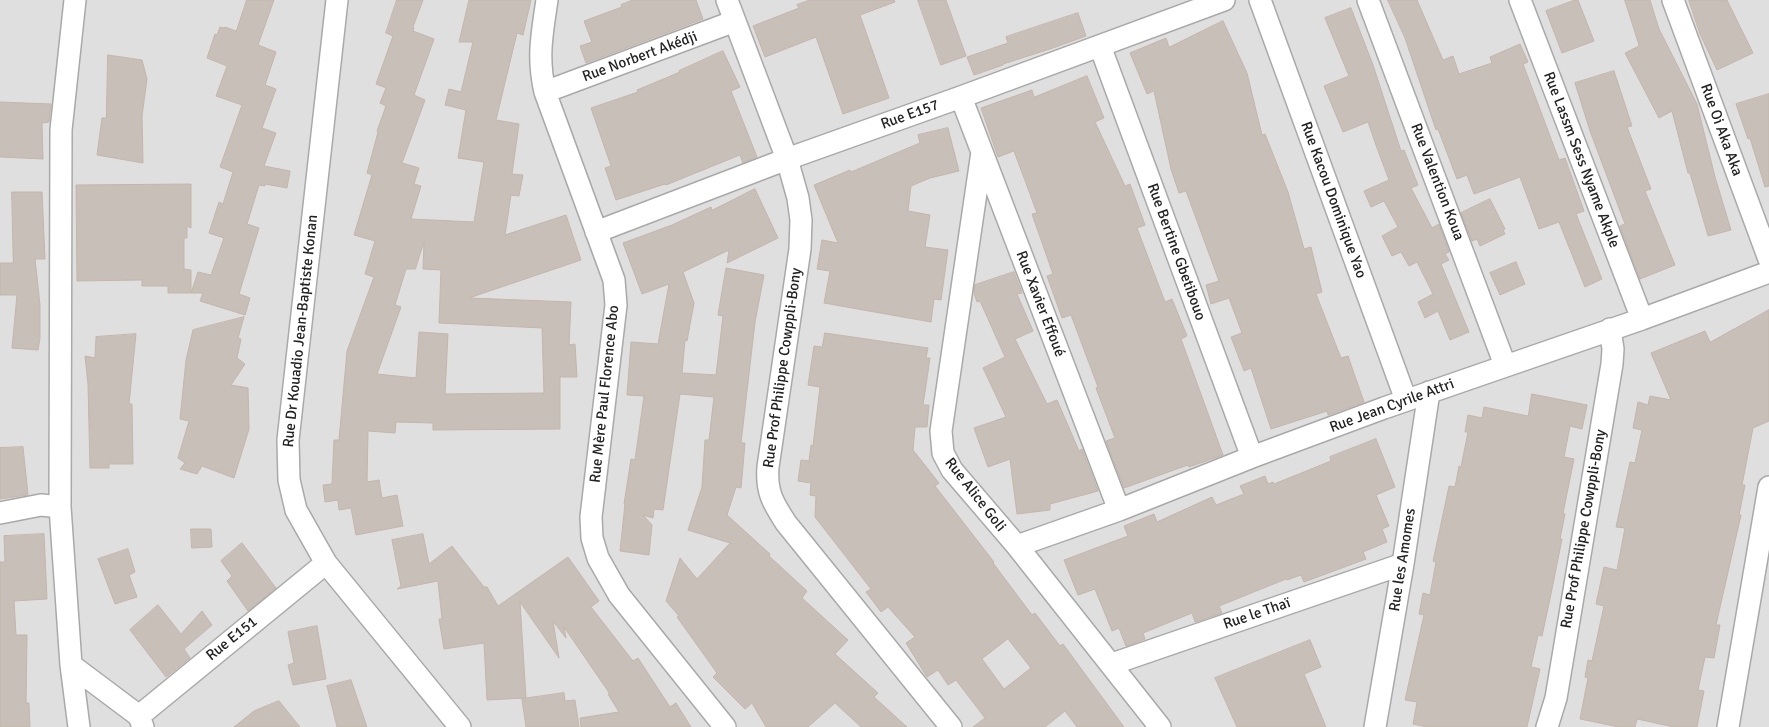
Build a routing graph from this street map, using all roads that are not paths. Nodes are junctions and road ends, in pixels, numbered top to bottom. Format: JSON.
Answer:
{"nodes":[{"id":1,"x":75,"y":0,"type":"edge"},
{"id":2,"x":337,"y":0,"type":"edge"},
{"id":3,"x":547,"y":0,"type":"edge"},
{"id":4,"x":727,"y":0,"type":"edge"},
{"id":5,"x":1224,"y":0,"type":"edge"},
{"id":6,"x":1260,"y":0,"type":"edge"},
{"id":7,"x":1368,"y":0,"type":"edge"},
{"id":8,"x":1520,"y":0,"type":"edge"},
{"id":9,"x":1673,"y":0,"type":"edge"},
{"id":10,"x":735,"y":21,"type":"junction"},
{"id":11,"x":1100,"y":46,"type":"junction"},
{"id":12,"x":545,"y":92,"type":"junction"},
{"id":13,"x":961,"y":97,"type":"junction"},
{"id":14,"x":982,"y":152,"type":"junction"},
{"id":15,"x":786,"y":159,"type":"junction"},
{"id":16,"x":596,"y":232,"type":"junction"},
{"id":17,"x":1769,"y":259,"type":"edge"},
{"id":18,"x":1769,"y":272,"type":"edge"},
{"id":19,"x":1642,"y":319,"type":"junction"},
{"id":20,"x":1610,"y":329,"type":"junction"},
{"id":21,"x":1505,"y":365,"type":"junction"},
{"id":22,"x":1428,"y":392,"type":"junction"},
{"id":23,"x":1406,"y":400,"type":"junction"},
{"id":24,"x":1252,"y":457,"type":"junction"},
{"id":25,"x":1769,"y":487,"type":"edge"},
{"id":26,"x":60,"y":507,"type":"junction"},
{"id":27,"x":1119,"y":510,"type":"junction"},
{"id":28,"x":0,"y":513,"type":"edge"},
{"id":29,"x":1017,"y":546,"type":"junction"},
{"id":30,"x":326,"y":563,"type":"junction"},
{"id":31,"x":1403,"y":564,"type":"junction"},
{"id":32,"x":1112,"y":664,"type":"junction"},
{"id":33,"x":71,"y":665,"type":"junction"},
{"id":34,"x":141,"y":722,"type":"edge"},
{"id":35,"x":79,"y":727,"type":"edge"},
{"id":36,"x":460,"y":727,"type":"edge"},
{"id":37,"x":726,"y":727,"type":"edge"},
{"id":38,"x":950,"y":727,"type":"edge"},
{"id":39,"x":1160,"y":727,"type":"edge"},
{"id":40,"x":1375,"y":727,"type":"edge"},
{"id":41,"x":1547,"y":727,"type":"edge"},
{"id":42,"x":1728,"y":727,"type":"edge"}],
"edges":[{"from":1,"to":26,"type":"street"},
{"from":2,"to":30,"type":"street","name":"Rue Dr Kouadio Jean-Baptiste Konan"},
{"from":3,"to":12,"type":"street","name":"Rue Mère Paul Florence Abo"},
{"from":4,"to":10,"type":"street","name":"Rue Prof Philippe Cowppli-Bony"},
{"from":5,"to":11,"type":"street","name":"Rue E157"},
{"from":6,"to":23,"type":"street","name":"Rue Kacou Dominique Yao"},
{"from":7,"to":21,"type":"street","name":"Rue Valention Koua"},
{"from":8,"to":19,"type":"street","name":"Rue Lassm Sess Nyame Akple"},
{"from":9,"to":17,"type":"street","name":"Rue Oi Aka Aka"},
{"from":10,"to":12,"type":"street","name":"Rue Norbert Akédji"},
{"from":10,"to":15,"type":"street","name":"Rue Prof Philippe Cowppli-Bony"},
{"from":11,"to":13,"type":"street","name":"Rue E157"},
{"from":11,"to":24,"type":"street","name":"Rue Bertine Gbetibouo"},
{"from":12,"to":16,"type":"street","name":"Rue Mère Paul Florence Abo"},
{"from":13,"to":14,"type":"street","name":"Rue Xavier Effoué"},
{"from":13,"to":15,"type":"street","name":"Rue E157"},
{"from":14,"to":27,"type":"street","name":"Rue Xavier Effoué"},
{"from":14,"to":29,"type":"street","name":"Rue Alice Goli"},
{"from":15,"to":16,"type":"street","name":"Rue E157"},
{"from":15,"to":38,"type":"street","name":"Rue Prof Philippe Cowppli-Bony"},
{"from":16,"to":37,"type":"street","name":"Rue Mère Paul Florence Abo"},
{"from":18,"to":19,"type":"street","name":"Rue Jean Cyrile Attri"},
{"from":19,"to":20,"type":"street","name":"Rue Jean Cyrile Attri"},
{"from":20,"to":21,"type":"street","name":"Rue Jean Cyrile Attri"},
{"from":20,"to":41,"type":"street","name":"Rue Prof Philippe Cowppli-Bony"},
{"from":21,"to":22,"type":"street","name":"Rue Jean Cyrile Attri"},
{"from":22,"to":23,"type":"street","name":"Rue Jean Cyrile Attri"},
{"from":22,"to":31,"type":"street","name":"Rue les Amomes"},
{"from":23,"to":24,"type":"street","name":"Rue Jean Cyrile Attri"},
{"from":24,"to":27,"type":"street","name":"Rue Jean Cyrile Attri"},
{"from":25,"to":42,"type":"street"},
{"from":26,"to":28,"type":"street"},
{"from":26,"to":33,"type":"street"},
{"from":27,"to":29,"type":"street","name":"Rue Jean Cyrile Attri"},
{"from":29,"to":32,"type":"street","name":"Rue Alice Goli"},
{"from":30,"to":34,"type":"street","name":"Rue E151"},
{"from":30,"to":36,"type":"street","name":"Rue Dr Kouadio Jean-Baptiste Konan"},
{"from":31,"to":32,"type":"street","name":"Rue le Thaï"},
{"from":31,"to":40,"type":"street","name":"Rue les Amomes"},
{"from":32,"to":39,"type":"street","name":"Rue Alice Goli"},
{"from":33,"to":34,"type":"street","name":"Rue E151"},
{"from":33,"to":35,"type":"street"}]}
